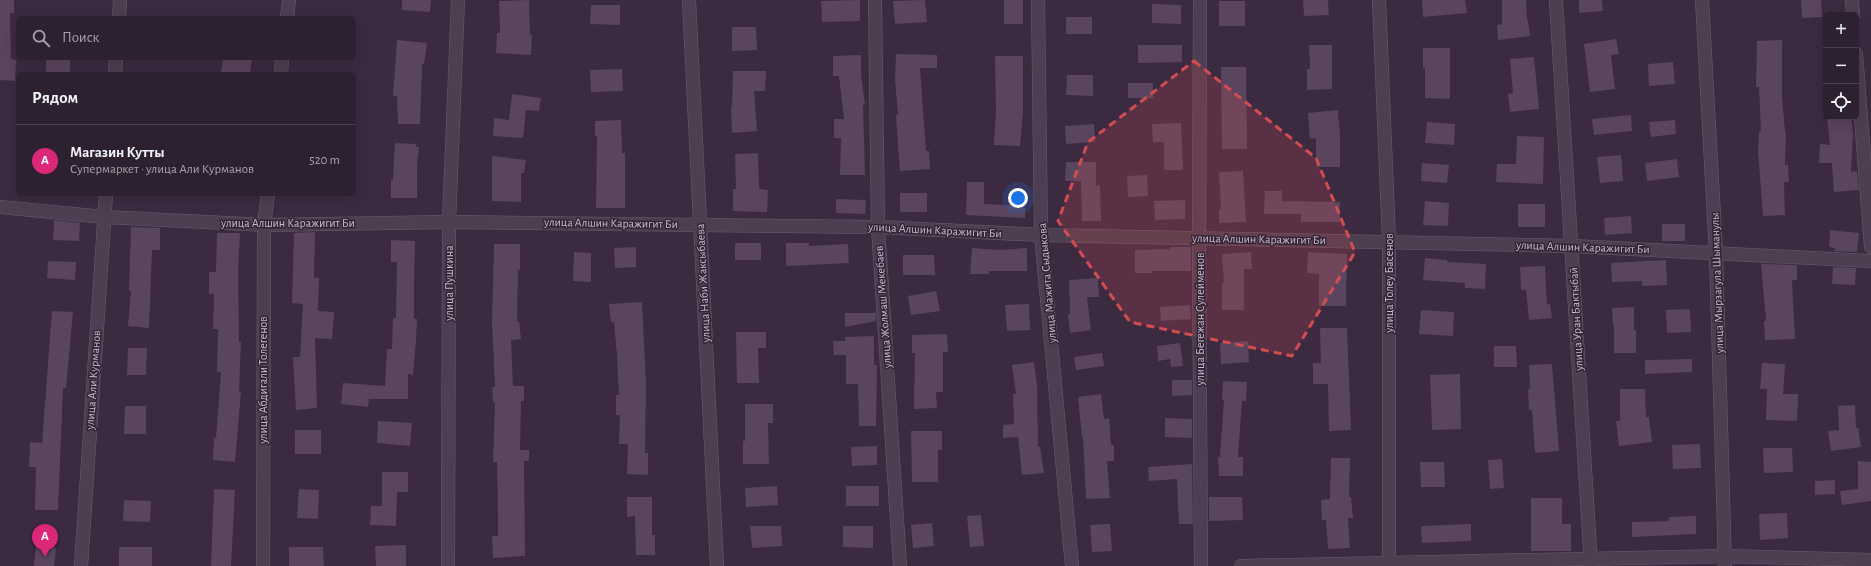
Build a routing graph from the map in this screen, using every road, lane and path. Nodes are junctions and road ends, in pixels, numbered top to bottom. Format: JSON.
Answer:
{"nodes":[{"id":1,"x":120,"y":0,"type":"edge"},
{"id":2,"x":289,"y":0,"type":"edge"},
{"id":3,"x":458,"y":0,"type":"edge"},
{"id":4,"x":689,"y":0,"type":"edge"},
{"id":5,"x":876,"y":0,"type":"edge"},
{"id":6,"x":1038,"y":0,"type":"edge"},
{"id":7,"x":1200,"y":0,"type":"edge"},
{"id":8,"x":1379,"y":0,"type":"edge"},
{"id":9,"x":1556,"y":0,"type":"edge"},
{"id":10,"x":1702,"y":0,"type":"edge"},
{"id":11,"x":1852,"y":0,"type":"edge"},
{"id":12,"x":1853,"y":12,"type":"edge"},
{"id":13,"x":119,"y":16,"type":"edge"},
{"id":14,"x":287,"y":16,"type":"edge"},
{"id":15,"x":116,"y":60,"type":"edge"},
{"id":16,"x":282,"y":60,"type":"edge"},
{"id":17,"x":115,"y":72,"type":"edge"},
{"id":18,"x":281,"y":72,"type":"edge"},
{"id":19,"x":1858,"y":84,"type":"edge"},
{"id":20,"x":106,"y":196,"type":"edge"},
{"id":21,"x":268,"y":196,"type":"edge"},
{"id":22,"x":0,"y":207,"type":"edge"},
{"id":23,"x":104,"y":217,"type":"junction"},
{"id":24,"x":449,"y":222,"type":"junction"},
{"id":25,"x":700,"y":224,"type":"junction"},
{"id":26,"x":264,"y":225,"type":"junction"},
{"id":27,"x":878,"y":227,"type":"junction"},
{"id":28,"x":1041,"y":235,"type":"junction"},
{"id":29,"x":1199,"y":238,"type":"junction"},
{"id":30,"x":1389,"y":242,"type":"junction"},
{"id":31,"x":1572,"y":246,"type":"junction"},
{"id":32,"x":1871,"y":247,"type":"edge"},
{"id":33,"x":1716,"y":253,"type":"junction"},
{"id":34,"x":1871,"y":261,"type":"edge"},
{"id":35,"x":1871,"y":560,"type":"edge"},
{"id":36,"x":1725,"y":561,"type":"edge"},
{"id":37,"x":1591,"y":562,"type":"edge"},
{"id":38,"x":1389,"y":564,"type":"edge"},
{"id":39,"x":81,"y":566,"type":"edge"},
{"id":40,"x":263,"y":566,"type":"edge"},
{"id":41,"x":448,"y":566,"type":"edge"},
{"id":42,"x":717,"y":566,"type":"edge"},
{"id":43,"x":900,"y":566,"type":"edge"},
{"id":44,"x":1072,"y":566,"type":"edge"},
{"id":45,"x":1201,"y":566,"type":"edge"},
{"id":46,"x":1241,"y":566,"type":"edge"}],
"edges":[{"from":1,"to":13,"type":"street"},
{"from":2,"to":14,"type":"street"},
{"from":3,"to":24,"type":"street","name":"улица Пушкина"},
{"from":4,"to":25,"type":"street","name":"улица Наби Жаксыбаева"},
{"from":5,"to":27,"type":"street","name":"улица Жолмаш Мекебаев"},
{"from":6,"to":28,"type":"street","name":"улица Мажита Сыдыкова"},
{"from":7,"to":29,"type":"street","name":"улица Бегежан Сулейменов"},
{"from":8,"to":30,"type":"street","name":"улица Толеу Басенов"},
{"from":9,"to":31,"type":"street","name":"улица Уран Бактыбай"},
{"from":10,"to":33,"type":"street","name":"улица Мырзагула Шыманулы"},
{"from":11,"to":12,"type":"street"},
{"from":15,"to":17,"type":"street"},
{"from":16,"to":18,"type":"street"},
{"from":19,"to":32,"type":"street"},
{"from":20,"to":23,"type":"street","name":"улица Али Курманов"},
{"from":21,"to":26,"type":"street","name":"улица Абдигали Толегенов"},
{"from":22,"to":23,"type":"street","name":"улица Алшин Каражигит Би"},
{"from":23,"to":26,"type":"street","name":"улица Алшин Каражигит Би"},
{"from":23,"to":39,"type":"street","name":"улица Али Курманов"},
{"from":24,"to":25,"type":"street","name":"улица Алшин Каражигит Би"},
{"from":24,"to":26,"type":"street","name":"улица Алшин Каражигит Би"},
{"from":24,"to":41,"type":"street","name":"улица Пушкина"},
{"from":25,"to":27,"type":"street","name":"улица Алшин Каражигит Би"},
{"from":25,"to":42,"type":"street","name":"улица Наби Жаксыбаева"},
{"from":26,"to":40,"type":"street","name":"улица Абдигали Толегенов"},
{"from":27,"to":28,"type":"street","name":"улица Алшин Каражигит Би"},
{"from":27,"to":43,"type":"street","name":"улица Жолмаш Мекебаев"},
{"from":28,"to":29,"type":"street","name":"улица Алшин Каражигит Би"},
{"from":28,"to":44,"type":"street","name":"улица Мажита Сыдыкова"},
{"from":29,"to":30,"type":"street","name":"улица Алшин Каражигит Би"},
{"from":29,"to":45,"type":"street","name":"улица Бегежан Сулейменов"},
{"from":30,"to":31,"type":"street","name":"улица Алшин Каражигит Би"},
{"from":30,"to":38,"type":"street","name":"улица Толеу Басенов"},
{"from":31,"to":33,"type":"street","name":"улица Алшин Каражигит Би"},
{"from":31,"to":37,"type":"street","name":"улица Уран Бактыбай"},
{"from":33,"to":34,"type":"street","name":"улица Алшин Каражигит Би"},
{"from":33,"to":36,"type":"street","name":"улица Мырзагула Шыманулы"},
{"from":35,"to":36,"type":"street"},
{"from":36,"to":37,"type":"street"},
{"from":37,"to":38,"type":"street"},
{"from":38,"to":46,"type":"street"}]}
